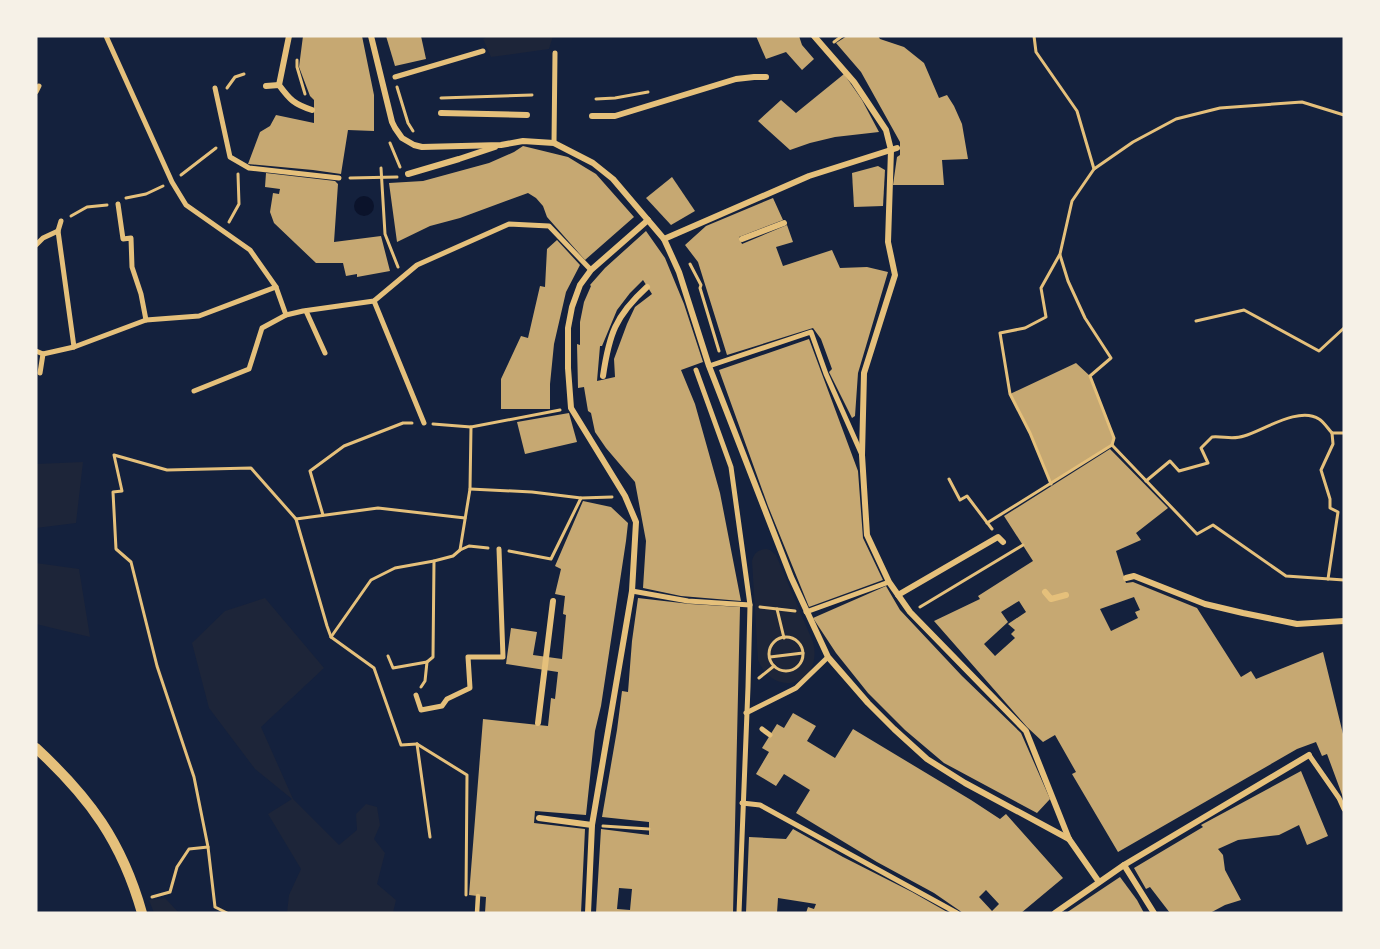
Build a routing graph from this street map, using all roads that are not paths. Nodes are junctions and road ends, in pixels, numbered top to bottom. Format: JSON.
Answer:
{"nodes":[{"id":1,"x":106,"y":36,"type":"edge"},
{"id":2,"x":289,"y":36,"type":"edge"},
{"id":3,"x":371,"y":36,"type":"edge"},
{"id":4,"x":814,"y":36,"type":"edge"},
{"id":5,"x":483,"y":51,"type":"dead end"},
{"id":6,"x":555,"y":53,"type":"dead end"},
{"id":7,"x":761,"y":75,"type":"dead end"},
{"id":8,"x":394,"y":77,"type":"dead end"},
{"id":9,"x":279,"y":85,"type":"junction"},
{"id":10,"x":266,"y":86,"type":"dead end"},
{"id":11,"x":214,"y":88,"type":"dead end"},
{"id":12,"x":312,"y":110,"type":"dead end"},
{"id":13,"x":441,"y":113,"type":"dead end"},
{"id":14,"x":527,"y":114,"type":"dead end"},
{"id":15,"x":592,"y":116,"type":"dead end"},
{"id":16,"x":554,"y":143,"type":"junction"},
{"id":17,"x":501,"y":145,"type":"junction"},
{"id":18,"x":894,"y":149,"type":"junction"},
{"id":19,"x":406,"y":175,"type":"road end"},
{"id":20,"x":339,"y":178,"type":"road end"},
{"id":21,"x":118,"y":204,"type":"dead end"},
{"id":22,"x":648,"y":220,"type":"junction"},
{"id":23,"x":61,"y":221,"type":"dead end"},
{"id":24,"x":784,"y":223,"type":"dead end"},
{"id":25,"x":58,"y":231,"type":"junction"},
{"id":26,"x":664,"y":239,"type":"junction"},
{"id":27,"x":742,"y":239,"type":"dead end"},
{"id":28,"x":36,"y":245,"type":"edge"},
{"id":29,"x":591,"y":270,"type":"junction"},
{"id":30,"x":276,"y":287,"type":"junction"},
{"id":31,"x":647,"y":287,"type":"dead end"},
{"id":32,"x":374,"y":301,"type":"junction"},
{"id":33,"x":306,"y":311,"type":"junction"},
{"id":34,"x":286,"y":315,"type":"junction"},
{"id":35,"x":146,"y":320,"type":"junction"},
{"id":36,"x":74,"y":347,"type":"junction"},
{"id":37,"x":36,"y":351,"type":"edge"},
{"id":38,"x":325,"y":353,"type":"dead end"},
{"id":39,"x":44,"y":354,"type":"junction"},
{"id":40,"x":709,"y":366,"type":"junction"},
{"id":41,"x":696,"y":370,"type":"dead end"},
{"id":42,"x":40,"y":373,"type":"dead end"},
{"id":43,"x":603,"y":376,"type":"dead end"},
{"id":44,"x":194,"y":391,"type":"dead end"},
{"id":45,"x":424,"y":423,"type":"road end"},
{"id":46,"x":862,"y":454,"type":"junction"},
{"id":47,"x":1000,"y":540,"type":"dead end"},
{"id":48,"x":499,"y":549,"type":"road end"},
{"id":49,"x":1126,"y":578,"type":"dead end"},
{"id":50,"x":889,"y":582,"type":"junction"},
{"id":51,"x":632,"y":591,"type":"junction"},
{"id":52,"x":1045,"y":592,"type":"dead end"},
{"id":53,"x":898,"y":595,"type":"junction"},
{"id":54,"x":1066,"y":595,"type":"dead end"},
{"id":55,"x":553,"y":601,"type":"dead end"},
{"id":56,"x":750,"y":606,"type":"junction"},
{"id":57,"x":806,"y":612,"type":"junction"},
{"id":58,"x":1344,"y":621,"type":"edge"},
{"id":59,"x":828,"y":657,"type":"junction"},
{"id":60,"x":416,"y":695,"type":"road end"},
{"id":61,"x":746,"y":713,"type":"junction"},
{"id":62,"x":538,"y":723,"type":"dead end"},
{"id":63,"x":762,"y":729,"type":"dead end"},
{"id":64,"x":770,"y":735,"type":"dead end"},
{"id":65,"x":36,"y":748,"type":"edge"},
{"id":66,"x":1309,"y":755,"type":"joint"},
{"id":67,"x":742,"y":803,"type":"junction"},
{"id":68,"x":1344,"y":808,"type":"edge"},
{"id":69,"x":539,"y":818,"type":"dead end"},
{"id":70,"x":592,"y":825,"type":"junction"},
{"id":71,"x":1069,"y":839,"type":"junction"},
{"id":72,"x":1124,"y":866,"type":"junction"},
{"id":73,"x":1099,"y":882,"type":"junction"},
{"id":74,"x":478,"y":896,"type":"dead end"},
{"id":75,"x":142,"y":913,"type":"edge"},
{"id":76,"x":477,"y":913,"type":"edge"},
{"id":77,"x":588,"y":913,"type":"edge"},
{"id":78,"x":739,"y":913,"type":"edge"},
{"id":79,"x":957,"y":913,"type":"edge"},
{"id":80,"x":1055,"y":913,"type":"edge"},
{"id":81,"x":1154,"y":913,"type":"edge"}],
"edges":[{"from":1,"to":30,"type":"street"},
{"from":2,"to":9,"type":"street"},
{"from":3,"to":17,"type":"street"},
{"from":4,"to":18,"type":"street"},
{"from":5,"to":8,"type":"street"},
{"from":6,"to":16,"type":"street"},
{"from":7,"to":15,"type":"street"},
{"from":9,"to":10,"type":"street"},
{"from":9,"to":12,"type":"street"},
{"from":11,"to":20,"type":"street"},
{"from":13,"to":14,"type":"street"},
{"from":16,"to":17,"type":"street"},
{"from":16,"to":22,"type":"street"},
{"from":17,"to":19,"type":"street"},
{"from":18,"to":26,"type":"street"},
{"from":18,"to":46,"type":"street"},
{"from":21,"to":35,"type":"street"},
{"from":22,"to":26,"type":"street"},
{"from":22,"to":29,"type":"street"},
{"from":23,"to":25,"type":"street"},
{"from":24,"to":27,"type":"street"},
{"from":25,"to":28,"type":"street"},
{"from":25,"to":36,"type":"street"},
{"from":26,"to":40,"type":"street"},
{"from":29,"to":32,"type":"street"},
{"from":29,"to":51,"type":"street"},
{"from":30,"to":34,"type":"street"},
{"from":30,"to":35,"type":"street"},
{"from":31,"to":43,"type":"street"},
{"from":32,"to":33,"type":"street"},
{"from":32,"to":45,"type":"street"},
{"from":33,"to":34,"type":"street"},
{"from":33,"to":38,"type":"street"},
{"from":34,"to":44,"type":"street"},
{"from":35,"to":36,"type":"street"},
{"from":36,"to":39,"type":"street"},
{"from":37,"to":39,"type":"street"},
{"from":39,"to":42,"type":"street"},
{"from":40,"to":46,"type":"street"},
{"from":40,"to":57,"type":"street"},
{"from":41,"to":56,"type":"street"},
{"from":46,"to":50,"type":"street"},
{"from":47,"to":53,"type":"street"},
{"from":48,"to":60,"type":"street"},
{"from":49,"to":58,"type":"street"},
{"from":50,"to":53,"type":"street"},
{"from":50,"to":57,"type":"street"},
{"from":51,"to":56,"type":"street"},
{"from":51,"to":70,"type":"street"},
{"from":52,"to":54,"type":"street"},
{"from":53,"to":71,"type":"street"},
{"from":55,"to":62,"type":"street"},
{"from":56,"to":61,"type":"street"},
{"from":57,"to":59,"type":"street"},
{"from":59,"to":61,"type":"street"},
{"from":59,"to":71,"type":"street"},
{"from":61,"to":67,"type":"street"},
{"from":63,"to":64,"type":"street"},
{"from":65,"to":75,"type":"street"},
{"from":66,"to":68,"type":"street"},
{"from":66,"to":72,"type":"street"},
{"from":67,"to":78,"type":"street"},
{"from":67,"to":79,"type":"street"},
{"from":69,"to":70,"type":"street"},
{"from":70,"to":77,"type":"street"},
{"from":71,"to":73,"type":"street"},
{"from":72,"to":73,"type":"street"},
{"from":72,"to":81,"type":"street"},
{"from":73,"to":80,"type":"street"},
{"from":74,"to":76,"type":"lane"}]}
